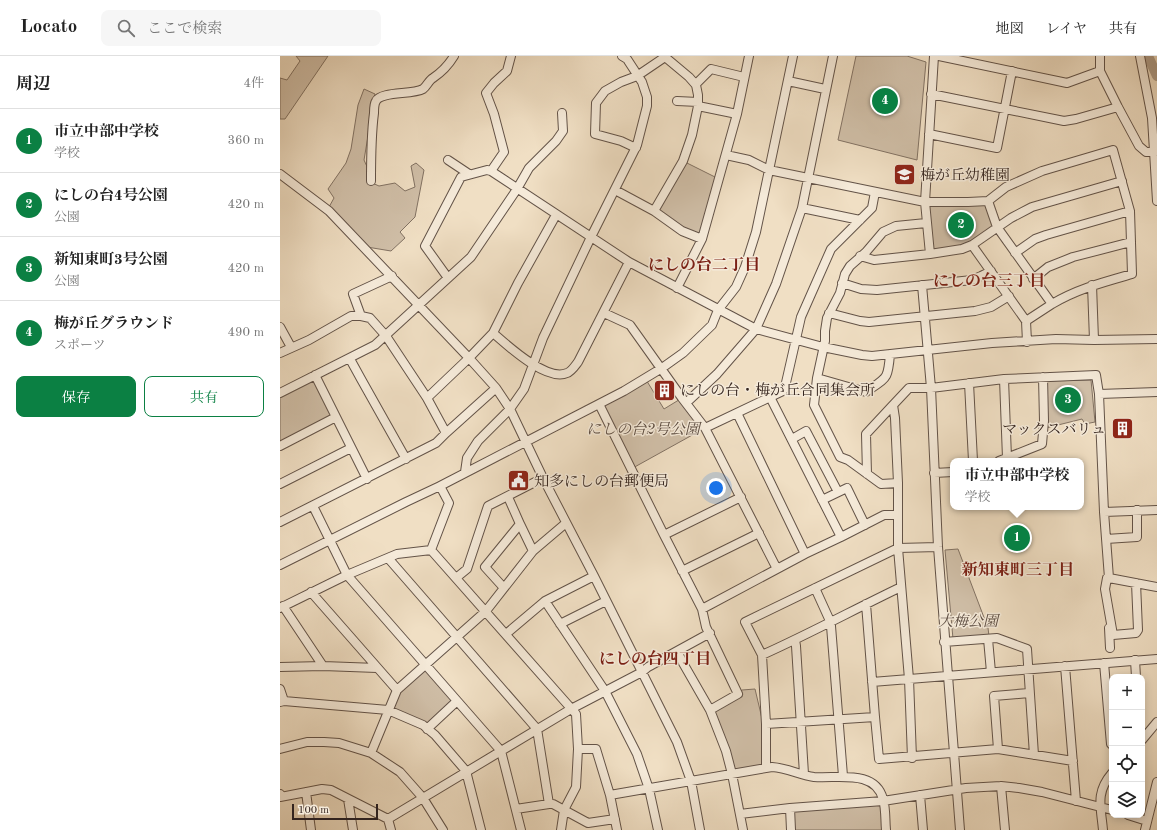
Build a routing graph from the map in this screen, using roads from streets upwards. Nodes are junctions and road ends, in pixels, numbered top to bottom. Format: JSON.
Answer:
{"nodes":[{"id":1,"x":454,"y":56,"type":"edge"},
{"id":2,"x":511,"y":56,"type":"edge"},
{"id":3,"x":622,"y":56,"type":"edge"},
{"id":4,"x":749,"y":56,"type":"edge"},
{"id":5,"x":793,"y":56,"type":"edge"},
{"id":6,"x":833,"y":56,"type":"edge"},
{"id":7,"x":934,"y":56,"type":"edge"},
{"id":8,"x":939,"y":56,"type":"edge"},
{"id":9,"x":1100,"y":56,"type":"edge"},
{"id":10,"x":1140,"y":56,"type":"edge"},
{"id":11,"x":665,"y":57,"type":"edge"},
{"id":12,"x":630,"y":64,"type":"junction"},
{"id":13,"x":1012,"y":71,"type":"junction"},
{"id":14,"x":1100,"y":71,"type":"junction"},
{"id":15,"x":637,"y":76,"type":"junction"},
{"id":16,"x":744,"y":77,"type":"junction"},
{"id":17,"x":627,"y":80,"type":"junction"},
{"id":18,"x":788,"y":81,"type":"junction"},
{"id":19,"x":696,"y":84,"type":"junction"},
{"id":20,"x":825,"y":89,"type":"junction"},
{"id":21,"x":931,"y":94,"type":"junction"},
{"id":22,"x":677,"y":100,"type":"dead end"},
{"id":23,"x":698,"y":104,"type":"junction"},
{"id":24,"x":1118,"y":107,"type":"junction"},
{"id":25,"x":1004,"y":110,"type":"junction"},
{"id":26,"x":562,"y":113,"type":"dead end"},
{"id":27,"x":737,"y":114,"type":"junction"},
{"id":28,"x":929,"y":134,"type":"junction"},
{"id":29,"x":636,"y":148,"type":"junction"},
{"id":30,"x":1155,"y":152,"type":"junction"},
{"id":31,"x":726,"y":156,"type":"junction"},
{"id":32,"x":448,"y":160,"type":"dead end"},
{"id":33,"x":769,"y":170,"type":"junction"},
{"id":34,"x":491,"y":172,"type":"junction"},
{"id":35,"x":280,"y":174,"type":"edge"},
{"id":36,"x":469,"y":174,"type":"junction"},
{"id":37,"x":808,"y":178,"type":"junction"},
{"id":38,"x":371,"y":181,"type":"dead end"},
{"id":39,"x":1122,"y":181,"type":"junction"},
{"id":40,"x":517,"y":189,"type":"junction"},
{"id":41,"x":615,"y":190,"type":"junction"},
{"id":42,"x":875,"y":192,"type":"junction"},
{"id":43,"x":988,"y":200,"type":"junction"},
{"id":44,"x":1157,"y":201,"type":"edge"},
{"id":45,"x":925,"y":202,"type":"junction"},
{"id":46,"x":802,"y":208,"type":"junction"},
{"id":47,"x":654,"y":211,"type":"junction"},
{"id":48,"x":1130,"y":211,"type":"junction"},
{"id":49,"x":556,"y":215,"type":"junction"},
{"id":50,"x":860,"y":220,"type":"junction"},
{"id":51,"x":926,"y":223,"type":"junction"},
{"id":52,"x":997,"y":227,"type":"junction"},
{"id":53,"x":591,"y":237,"type":"junction"},
{"id":54,"x":702,"y":239,"type":"junction"},
{"id":55,"x":1131,"y":242,"type":"junction"},
{"id":56,"x":972,"y":245,"type":"junction"},
{"id":57,"x":1015,"y":253,"type":"junction"},
{"id":58,"x":930,"y":254,"type":"junction"},
{"id":59,"x":860,"y":256,"type":"junction"},
{"id":60,"x":629,"y":262,"type":"junction"},
{"id":61,"x":990,"y":271,"type":"junction"},
{"id":62,"x":392,"y":276,"type":"junction"},
{"id":63,"x":448,"y":278,"type":"junction"},
{"id":64,"x":1033,"y":278,"type":"junction"},
{"id":65,"x":842,"y":283,"type":"junction"},
{"id":66,"x":922,"y":285,"type":"junction"},
{"id":67,"x":1092,"y":285,"type":"junction"},
{"id":68,"x":677,"y":288,"type":"junction"},
{"id":69,"x":1009,"y":296,"type":"junction"},
{"id":70,"x":1052,"y":304,"type":"junction"},
{"id":71,"x":419,"y":306,"type":"junction"},
{"id":72,"x":718,"y":310,"type":"junction"},
{"id":73,"x":604,"y":313,"type":"junction"},
{"id":74,"x":829,"y":313,"type":"junction"},
{"id":75,"x":361,"y":316,"type":"junction"},
{"id":76,"x":925,"y":317,"type":"junction"},
{"id":77,"x":1026,"y":321,"type":"junction"},
{"id":78,"x":280,"y":327,"type":"edge"},
{"id":79,"x":756,"y":329,"type":"junction"},
{"id":80,"x":493,"y":334,"type":"junction"},
{"id":81,"x":386,"y":336,"type":"junction"},
{"id":82,"x":1157,"y":338,"type":"edge"},
{"id":83,"x":797,"y":339,"type":"junction"},
{"id":84,"x":1094,"y":340,"type":"junction"},
{"id":85,"x":1027,"y":342,"type":"junction"},
{"id":86,"x":823,"y":347,"type":"junction"},
{"id":87,"x":291,"y":348,"type":"junction"},
{"id":88,"x":929,"y":350,"type":"junction"},
{"id":89,"x":280,"y":353,"type":"edge"},
{"id":90,"x":890,"y":354,"type":"junction"},
{"id":91,"x":469,"y":358,"type":"junction"},
{"id":92,"x":350,"y":359,"type":"junction"},
{"id":93,"x":534,"y":366,"type":"junction"},
{"id":94,"x":662,"y":368,"type":"junction"},
{"id":95,"x":315,"y":375,"type":"junction"},
{"id":96,"x":1043,"y":377,"type":"junction"},
{"id":97,"x":817,"y":378,"type":"junction"},
{"id":98,"x":1004,"y":379,"type":"junction"},
{"id":99,"x":969,"y":383,"type":"junction"},
{"id":100,"x":496,"y":388,"type":"junction"},
{"id":101,"x":931,"y":388,"type":"junction"},
{"id":102,"x":1157,"y":392,"type":"edge"},
{"id":103,"x":280,"y":393,"type":"edge"},
{"id":104,"x":1099,"y":394,"type":"junction"},
{"id":105,"x":770,"y":397,"type":"junction"},
{"id":106,"x":427,"y":398,"type":"junction"},
{"id":107,"x":686,"y":403,"type":"junction"},
{"id":108,"x":599,"y":404,"type":"junction"},
{"id":109,"x":892,"y":405,"type":"junction"},
{"id":110,"x":510,"y":409,"type":"junction"},
{"id":111,"x":737,"y":414,"type":"junction"},
{"id":112,"x":336,"y":417,"type":"junction"},
{"id":113,"x":706,"y":428,"type":"junction"},
{"id":114,"x":446,"y":433,"type":"junction"},
{"id":115,"x":792,"y":439,"type":"junction"},
{"id":116,"x":526,"y":442,"type":"junction"},
{"id":117,"x":281,"y":443,"type":"edge"},
{"id":118,"x":351,"y":448,"type":"junction"},
{"id":119,"x":973,"y":458,"type":"edge"},
{"id":120,"x":1007,"y":458,"type":"joint"},
{"id":121,"x":406,"y":459,"type":"junction"},
{"id":122,"x":465,"y":472,"type":"junction"},
{"id":123,"x":950,"y":472,"type":"edge"},
{"id":124,"x":934,"y":473,"type":"junction"},
{"id":125,"x":867,"y":474,"type":"junction"},
{"id":126,"x":542,"y":478,"type":"junction"},
{"id":127,"x":367,"y":479,"type":"junction"},
{"id":128,"x":898,"y":483,"type":"junction"},
{"id":129,"x":280,"y":484,"type":"edge"},
{"id":130,"x":440,"y":486,"type":"junction"},
{"id":131,"x":838,"y":492,"type":"junction"},
{"id":132,"x":508,"y":497,"type":"junction"},
{"id":133,"x":741,"y":497,"type":"junction"},
{"id":134,"x":822,"y":500,"type":"junction"},
{"id":135,"x":313,"y":506,"type":"junction"},
{"id":136,"x":1137,"y":510,"type":"junction"},
{"id":137,"x":1157,"y":510,"type":"edge"},
{"id":138,"x":1104,"y":512,"type":"junction"},
{"id":139,"x":898,"y":515,"type":"junction"},
{"id":140,"x":280,"y":522,"type":"edge"},
{"id":141,"x":566,"y":523,"type":"junction"},
{"id":142,"x":520,"y":524,"type":"junction"},
{"id":143,"x":865,"y":525,"type":"junction"},
{"id":144,"x":759,"y":533,"type":"junction"},
{"id":145,"x":664,"y":535,"type":"junction"},
{"id":146,"x":840,"y":537,"type":"junction"},
{"id":147,"x":1106,"y":539,"type":"junction"},
{"id":148,"x":330,"y":540,"type":"junction"},
{"id":149,"x":938,"y":547,"type":"junction"},
{"id":150,"x":898,"y":548,"type":"junction"},
{"id":151,"x":431,"y":550,"type":"junction"},
{"id":152,"x":533,"y":551,"type":"junction"},
{"id":153,"x":805,"y":554,"type":"junction"},
{"id":154,"x":388,"y":558,"type":"junction"},
{"id":155,"x":280,"y":565,"type":"edge"},
{"id":156,"x":777,"y":569,"type":"junction"},
{"id":157,"x":682,"y":571,"type":"junction"},
{"id":158,"x":348,"y":575,"type":"junction"},
{"id":159,"x":594,"y":576,"type":"junction"},
{"id":160,"x":456,"y":578,"type":"junction"},
{"id":161,"x":1109,"y":578,"type":"junction"},
{"id":162,"x":1136,"y":583,"type":"junction"},
{"id":163,"x":901,"y":587,"type":"junction"},
{"id":164,"x":1157,"y":587,"type":"edge"},
{"id":165,"x":504,"y":588,"type":"junction"},
{"id":166,"x":815,"y":588,"type":"junction"},
{"id":167,"x":310,"y":592,"type":"junction"},
{"id":168,"x":545,"y":601,"type":"junction"},
{"id":169,"x":606,"y":601,"type":"junction"},
{"id":170,"x":866,"y":604,"type":"junction"},
{"id":171,"x":281,"y":607,"type":"edge"},
{"id":172,"x":702,"y":609,"type":"junction"},
{"id":173,"x":486,"y":611,"type":"junction"},
{"id":174,"x":830,"y":621,"type":"junction"},
{"id":175,"x":560,"y":624,"type":"junction"},
{"id":176,"x":1111,"y":625,"type":"junction"},
{"id":177,"x":710,"y":633,"type":"junction"},
{"id":178,"x":506,"y":634,"type":"junction"},
{"id":179,"x":457,"y":637,"type":"junction"},
{"id":180,"x":988,"y":639,"type":"junction"},
{"id":181,"x":795,"y":640,"type":"junction"},
{"id":182,"x":944,"y":642,"type":"junction"},
{"id":183,"x":1110,"y":648,"type":"dead end"},
{"id":184,"x":677,"y":651,"type":"junction"},
{"id":185,"x":762,"y":655,"type":"junction"},
{"id":186,"x":1157,"y":659,"type":"edge"},
{"id":187,"x":1135,"y":660,"type":"junction"},
{"id":188,"x":1104,"y":663,"type":"junction"},
{"id":189,"x":427,"y":664,"type":"junction"},
{"id":190,"x":323,"y":666,"type":"junction"},
{"id":191,"x":1066,"y":666,"type":"junction"},
{"id":192,"x":280,"y":667,"type":"edge"},
{"id":193,"x":377,"y":668,"type":"junction"},
{"id":194,"x":1027,"y":669,"type":"junction"},
{"id":195,"x":642,"y":672,"type":"junction"},
{"id":196,"x":991,"y":672,"type":"junction"},
{"id":197,"x":1136,"y":674,"type":"edge"},
{"id":198,"x":947,"y":675,"type":"junction"},
{"id":199,"x":909,"y":679,"type":"junction"},
{"id":200,"x":872,"y":682,"type":"junction"},
{"id":201,"x":280,"y":689,"type":"edge"},
{"id":202,"x":397,"y":690,"type":"junction"},
{"id":203,"x":604,"y":691,"type":"junction"},
{"id":204,"x":1029,"y":694,"type":"junction"},
{"id":205,"x":1109,"y":698,"type":"edge"},
{"id":206,"x":282,"y":701,"type":"edge"},
{"id":207,"x":457,"y":701,"type":"junction"},
{"id":208,"x":571,"y":709,"type":"junction"},
{"id":209,"x":388,"y":710,"type":"junction"},
{"id":210,"x":710,"y":710,"type":"junction"},
{"id":211,"x":875,"y":717,"type":"junction"},
{"id":212,"x":838,"y":719,"type":"junction"},
{"id":213,"x":802,"y":721,"type":"junction"},
{"id":214,"x":1157,"y":722,"type":"edge"},
{"id":215,"x":766,"y":724,"type":"junction"},
{"id":216,"x":427,"y":729,"type":"junction"},
{"id":217,"x":537,"y":729,"type":"junction"},
{"id":218,"x":1145,"y":736,"type":"edge"},
{"id":219,"x":280,"y":749,"type":"edge"},
{"id":220,"x":998,"y":749,"type":"junction"},
{"id":221,"x":501,"y":750,"type":"junction"},
{"id":222,"x":578,"y":750,"type":"junction"},
{"id":223,"x":954,"y":752,"type":"junction"},
{"id":224,"x":371,"y":753,"type":"junction"},
{"id":225,"x":1034,"y":755,"type":"junction"},
{"id":226,"x":912,"y":757,"type":"junction"},
{"id":227,"x":1073,"y":761,"type":"junction"},
{"id":228,"x":766,"y":768,"type":"junction"},
{"id":229,"x":466,"y":771,"type":"junction"},
{"id":230,"x":732,"y":774,"type":"junction"},
{"id":231,"x":804,"y":774,"type":"junction"},
{"id":232,"x":842,"y":776,"type":"junction"},
{"id":233,"x":1109,"y":777,"type":"edge"},
{"id":234,"x":691,"y":781,"type":"junction"},
{"id":235,"x":1157,"y":782,"type":"edge"},
{"id":236,"x":1002,"y":786,"type":"junction"},
{"id":237,"x":649,"y":788,"type":"junction"},
{"id":238,"x":957,"y":790,"type":"junction"},
{"id":239,"x":306,"y":792,"type":"junction"},
{"id":240,"x":280,"y":794,"type":"edge"},
{"id":241,"x":610,"y":795,"type":"junction"},
{"id":242,"x":920,"y":795,"type":"junction"},
{"id":243,"x":423,"y":798,"type":"junction"},
{"id":244,"x":348,"y":799,"type":"junction"},
{"id":245,"x":883,"y":801,"type":"junction"},
{"id":246,"x":1076,"y":801,"type":"junction"},
{"id":247,"x":549,"y":804,"type":"junction"},
{"id":248,"x":1100,"y":807,"type":"junction"},
{"id":249,"x":790,"y":808,"type":"junction"},
{"id":250,"x":516,"y":809,"type":"junction"},
{"id":251,"x":1109,"y":809,"type":"edge"},
{"id":252,"x":564,"y":810,"type":"junction"},
{"id":253,"x":740,"y":814,"type":"junction"},
{"id":254,"x":1138,"y":818,"type":"edge"},
{"id":255,"x":388,"y":819,"type":"junction"},
{"id":256,"x":615,"y":819,"type":"junction"},
{"id":257,"x":1147,"y":821,"type":"junction"},
{"id":258,"x":311,"y":830,"type":"edge"},
{"id":259,"x":353,"y":830,"type":"edge"},
{"id":260,"x":391,"y":830,"type":"edge"},
{"id":261,"x":443,"y":830,"type":"edge"},
{"id":262,"x":481,"y":830,"type":"edge"},
{"id":263,"x":521,"y":830,"type":"edge"},
{"id":264,"x":561,"y":830,"type":"edge"},
{"id":265,"x":617,"y":830,"type":"edge"},
{"id":266,"x":658,"y":830,"type":"edge"},
{"id":267,"x":700,"y":830,"type":"edge"},
{"id":268,"x":743,"y":830,"type":"edge"},
{"id":269,"x":791,"y":830,"type":"edge"},
{"id":270,"x":886,"y":830,"type":"edge"},
{"id":271,"x":923,"y":830,"type":"edge"},
{"id":272,"x":960,"y":830,"type":"edge"},
{"id":273,"x":1006,"y":830,"type":"edge"},
{"id":274,"x":1103,"y":830,"type":"edge"},
{"id":275,"x":1145,"y":830,"type":"edge"}],
"edges":[{"from":1,"to":38,"type":"street"},
{"from":2,"to":34,"type":"street"},
{"from":3,"to":12,"type":"street"},
{"from":4,"to":16,"type":"street"},
{"from":5,"to":18,"type":"street"},
{"from":6,"to":20,"type":"street"},
{"from":7,"to":21,"type":"street"},
{"from":8,"to":13,"type":"street"},
{"from":9,"to":14,"type":"street"},
{"from":10,"to":30,"type":"street"},
{"from":11,"to":15,"type":"street"},
{"from":11,"to":19,"type":"street"},
{"from":12,"to":15,"type":"street"},
{"from":12,"to":17,"type":"street"},
{"from":13,"to":14,"type":"street"},
{"from":13,"to":25,"type":"street"},
{"from":14,"to":24,"type":"street"},
{"from":15,"to":17,"type":"street"},
{"from":15,"to":29,"type":"street"},
{"from":16,"to":19,"type":"street"},
{"from":16,"to":27,"type":"street"},
{"from":17,"to":29,"type":"street"},
{"from":18,"to":20,"type":"street"},
{"from":18,"to":33,"type":"street"},
{"from":19,"to":23,"type":"street"},
{"from":20,"to":37,"type":"street"},
{"from":21,"to":25,"type":"street"},
{"from":21,"to":28,"type":"street"},
{"from":22,"to":23,"type":"street"},
{"from":23,"to":27,"type":"street"},
{"from":23,"to":47,"type":"street"},
{"from":24,"to":25,"type":"street"},
{"from":24,"to":30,"type":"street"},
{"from":25,"to":28,"type":"street"},
{"from":26,"to":40,"type":"street"},
{"from":27,"to":31,"type":"street"},
{"from":28,"to":45,"type":"street"},
{"from":29,"to":41,"type":"street"},
{"from":30,"to":44,"type":"street"},
{"from":31,"to":33,"type":"street"},
{"from":31,"to":54,"type":"street"},
{"from":32,"to":36,"type":"street"},
{"from":33,"to":37,"type":"street"},
{"from":33,"to":72,"type":"street"},
{"from":34,"to":36,"type":"street"},
{"from":34,"to":40,"type":"street"},
{"from":35,"to":62,"type":"street"},
{"from":36,"to":63,"type":"street"},
{"from":37,"to":42,"type":"street"},
{"from":37,"to":46,"type":"street"},
{"from":39,"to":43,"type":"street"},
{"from":39,"to":48,"type":"street"},
{"from":39,"to":52,"type":"street"},
{"from":40,"to":49,"type":"street"},
{"from":40,"to":63,"type":"street"},
{"from":41,"to":47,"type":"street"},
{"from":41,"to":53,"type":"street"},
{"from":42,"to":45,"type":"street"},
{"from":42,"to":50,"type":"street"},
{"from":43,"to":45,"type":"street"},
{"from":43,"to":52,"type":"street"},
{"from":45,"to":51,"type":"street"},
{"from":46,"to":50,"type":"street"},
{"from":46,"to":79,"type":"street"},
{"from":47,"to":54,"type":"street"},
{"from":48,"to":55,"type":"street"},
{"from":48,"to":57,"type":"street"},
{"from":49,"to":53,"type":"street"},
{"from":49,"to":80,"type":"street"},
{"from":50,"to":83,"type":"street"},
{"from":51,"to":58,"type":"street"},
{"from":51,"to":59,"type":"street"},
{"from":52,"to":56,"type":"street"},
{"from":52,"to":57,"type":"street"},
{"from":53,"to":60,"type":"street"},
{"from":53,"to":93,"type":"street"},
{"from":54,"to":68,"type":"street"},
{"from":55,"to":64,"type":"street"},
{"from":55,"to":67,"type":"street"},
{"from":56,"to":58,"type":"street"},
{"from":56,"to":61,"type":"street"},
{"from":57,"to":64,"type":"street"},
{"from":58,"to":59,"type":"street"},
{"from":59,"to":65,"type":"street"},
{"from":60,"to":68,"type":"street"},
{"from":60,"to":73,"type":"street"},
{"from":61,"to":66,"type":"street"},
{"from":61,"to":69,"type":"street"},
{"from":62,"to":71,"type":"street"},
{"from":62,"to":75,"type":"street"},
{"from":63,"to":71,"type":"street"},
{"from":64,"to":70,"type":"street"},
{"from":65,"to":66,"type":"street"},
{"from":65,"to":74,"type":"street"},
{"from":66,"to":76,"type":"street"},
{"from":67,"to":70,"type":"street"},
{"from":67,"to":84,"type":"street"},
{"from":68,"to":72,"type":"street"},
{"from":69,"to":76,"type":"street"},
{"from":69,"to":77,"type":"street"},
{"from":70,"to":77,"type":"street"},
{"from":71,"to":81,"type":"street"},
{"from":71,"to":91,"type":"street"},
{"from":72,"to":79,"type":"street"},
{"from":72,"to":94,"type":"street"},
{"from":73,"to":93,"type":"street"},
{"from":73,"to":94,"type":"street"},
{"from":74,"to":76,"type":"street"},
{"from":74,"to":86,"type":"street"},
{"from":75,"to":81,"type":"street"},
{"from":75,"to":87,"type":"street"},
{"from":76,"to":88,"type":"street"},
{"from":77,"to":85,"type":"street"},
{"from":78,"to":87,"type":"street"},
{"from":79,"to":83,"type":"street"},
{"from":79,"to":107,"type":"street"},
{"from":80,"to":91,"type":"street"},
{"from":80,"to":93,"type":"street"},
{"from":81,"to":92,"type":"street"},
{"from":81,"to":106,"type":"street"},
{"from":82,"to":84,"type":"street"},
{"from":83,"to":86,"type":"street"},
{"from":83,"to":105,"type":"street"},
{"from":84,"to":85,"type":"street"},
{"from":85,"to":88,"type":"street"},
{"from":86,"to":90,"type":"street"},
{"from":86,"to":97,"type":"street"},
{"from":87,"to":89,"type":"street"},
{"from":88,"to":90,"type":"street"},
{"from":88,"to":101,"type":"street"},
{"from":90,"to":97,"type":"street"},
{"from":91,"to":100,"type":"street"},
{"from":91,"to":106,"type":"street"},
{"from":92,"to":95,"type":"street"},
{"from":92,"to":121,"type":"street"},
{"from":93,"to":110,"type":"street"},
{"from":94,"to":107,"type":"street"},
{"from":94,"to":108,"type":"street"},
{"from":95,"to":103,"type":"street"},
{"from":95,"to":112,"type":"street"},
{"from":96,"to":98,"type":"street"},
{"from":96,"to":104,"type":"street"},
{"from":96,"to":120,"type":"street"},
{"from":97,"to":125,"type":"street"},
{"from":98,"to":99,"type":"street"},
{"from":98,"to":120,"type":"street"},
{"from":99,"to":101,"type":"street"},
{"from":99,"to":119,"type":"street"},
{"from":100,"to":110,"type":"street"},
{"from":100,"to":114,"type":"street"},
{"from":101,"to":109,"type":"street"},
{"from":101,"to":124,"type":"street"},
{"from":102,"to":104,"type":"street"},
{"from":104,"to":138,"type":"street"},
{"from":105,"to":111,"type":"street"},
{"from":105,"to":115,"type":"street"},
{"from":106,"to":114,"type":"street"},
{"from":107,"to":113,"type":"street"},
{"from":108,"to":116,"type":"street"},
{"from":108,"to":145,"type":"street"},
{"from":109,"to":125,"type":"street"},
{"from":109,"to":128,"type":"street"},
{"from":110,"to":116,"type":"street"},
{"from":110,"to":122,"type":"street"},
{"from":111,"to":113,"type":"street"},
{"from":111,"to":153,"type":"street"},
{"from":112,"to":117,"type":"street"},
{"from":112,"to":118,"type":"street"},
{"from":113,"to":133,"type":"street"},
{"from":114,"to":121,"type":"street"},
{"from":115,"to":131,"type":"street"},
{"from":115,"to":134,"type":"street"},
{"from":116,"to":122,"type":"street"},
{"from":116,"to":126,"type":"street"},
{"from":118,"to":127,"type":"street"},
{"from":118,"to":129,"type":"street"},
{"from":121,"to":127,"type":"street"},
{"from":122,"to":130,"type":"street"},
{"from":123,"to":124,"type":"street"},
{"from":124,"to":149,"type":"street"},
{"from":125,"to":128,"type":"street"},
{"from":126,"to":132,"type":"street"},
{"from":126,"to":141,"type":"street"},
{"from":127,"to":135,"type":"street"},
{"from":128,"to":139,"type":"street"},
{"from":130,"to":148,"type":"street"},
{"from":130,"to":151,"type":"street"},
{"from":131,"to":134,"type":"street"},
{"from":131,"to":143,"type":"street"},
{"from":132,"to":142,"type":"street"},
{"from":132,"to":160,"type":"street"},
{"from":133,"to":144,"type":"street"},
{"from":133,"to":145,"type":"street"},
{"from":134,"to":146,"type":"street"},
{"from":135,"to":140,"type":"street"},
{"from":135,"to":148,"type":"street"},
{"from":136,"to":137,"type":"street"},
{"from":136,"to":138,"type":"street"},
{"from":136,"to":147,"type":"street"},
{"from":138,"to":147,"type":"street"},
{"from":139,"to":143,"type":"street"},
{"from":139,"to":150,"type":"street"},
{"from":141,"to":152,"type":"street"},
{"from":141,"to":159,"type":"street"},
{"from":142,"to":152,"type":"street"},
{"from":142,"to":165,"type":"street"},
{"from":143,"to":146,"type":"street"},
{"from":144,"to":156,"type":"street"},
{"from":144,"to":157,"type":"street"},
{"from":145,"to":157,"type":"street"},
{"from":146,"to":153,"type":"street"},
{"from":147,"to":161,"type":"street"},
{"from":148,"to":155,"type":"street"},
{"from":148,"to":158,"type":"street"},
{"from":149,"to":150,"type":"street"},
{"from":149,"to":182,"type":"street"},
{"from":150,"to":163,"type":"street"},
{"from":150,"to":166,"type":"street"},
{"from":151,"to":154,"type":"street"},
{"from":151,"to":160,"type":"street"},
{"from":152,"to":165,"type":"street"},
{"from":153,"to":156,"type":"street"},
{"from":154,"to":158,"type":"street"},
{"from":154,"to":179,"type":"street"},
{"from":156,"to":172,"type":"street"},
{"from":157,"to":172,"type":"street"},
{"from":158,"to":167,"type":"street"},
{"from":158,"to":189,"type":"street"},
{"from":159,"to":168,"type":"street"},
{"from":159,"to":169,"type":"street"},
{"from":160,"to":173,"type":"street"},
{"from":161,"to":162,"type":"street"},
{"from":161,"to":176,"type":"street"},
{"from":162,"to":164,"type":"street"},
{"from":162,"to":176,"type":"street"},
{"from":163,"to":170,"type":"street"},
{"from":163,"to":199,"type":"street"},
{"from":165,"to":173,"type":"street"},
{"from":166,"to":174,"type":"street"},
{"from":166,"to":185,"type":"street"},
{"from":167,"to":171,"type":"street"},
{"from":167,"to":193,"type":"street"},
{"from":168,"to":175,"type":"street"},
{"from":168,"to":178,"type":"street"},
{"from":169,"to":175,"type":"street"},
{"from":169,"to":195,"type":"street"},
{"from":170,"to":174,"type":"street"},
{"from":170,"to":200,"type":"street"},
{"from":171,"to":190,"type":"street"},
{"from":172,"to":177,"type":"street"},
{"from":173,"to":178,"type":"street"},
{"from":173,"to":179,"type":"street"},
{"from":174,"to":181,"type":"street"},
{"from":174,"to":212,"type":"street"},
{"from":175,"to":203,"type":"street"},
{"from":176,"to":183,"type":"street"},
{"from":177,"to":184,"type":"street"},
{"from":177,"to":210,"type":"street"},
{"from":178,"to":208,"type":"street"},
{"from":179,"to":189,"type":"street"},
{"from":179,"to":217,"type":"street"},
{"from":180,"to":182,"type":"street"},
{"from":180,"to":194,"type":"street"},
{"from":180,"to":196,"type":"street"},
{"from":181,"to":185,"type":"street"},
{"from":181,"to":213,"type":"street"},
{"from":182,"to":198,"type":"street"},
{"from":184,"to":195,"type":"street"},
{"from":184,"to":210,"type":"street"},
{"from":185,"to":215,"type":"street"},
{"from":186,"to":187,"type":"street"},
{"from":187,"to":188,"type":"street"},
{"from":187,"to":197,"type":"street"},
{"from":188,"to":191,"type":"street"},
{"from":188,"to":205,"type":"street"},
{"from":189,"to":202,"type":"street"},
{"from":189,"to":207,"type":"street"},
{"from":190,"to":192,"type":"street"},
{"from":190,"to":193,"type":"street"},
{"from":191,"to":194,"type":"street"},
{"from":191,"to":227,"type":"street"},
{"from":193,"to":202,"type":"street"},
{"from":194,"to":196,"type":"street"},
{"from":194,"to":204,"type":"street"},
{"from":195,"to":203,"type":"street"},
{"from":195,"to":234,"type":"street"},
{"from":196,"to":198,"type":"street"},
{"from":198,"to":199,"type":"street"},
{"from":198,"to":223,"type":"street"},
{"from":199,"to":200,"type":"street"},
{"from":199,"to":226,"type":"street"},
{"from":200,"to":211,"type":"street"},
{"from":201,"to":206,"type":"street"},
{"from":202,"to":209,"type":"street"},
{"from":203,"to":208,"type":"street"},
{"from":203,"to":237,"type":"street"},
{"from":204,"to":220,"type":"street"},
{"from":204,"to":225,"type":"street"},
{"from":206,"to":209,"type":"street"},
{"from":207,"to":216,"type":"street"},
{"from":207,"to":221,"type":"street"},
{"from":208,"to":217,"type":"street"},
{"from":208,"to":222,"type":"street"},
{"from":209,"to":216,"type":"street"},
{"from":209,"to":224,"type":"street"},
{"from":210,"to":230,"type":"street"},
{"from":211,"to":212,"type":"street"},
{"from":211,"to":226,"type":"street"},
{"from":212,"to":213,"type":"street"},
{"from":212,"to":232,"type":"street"},
{"from":213,"to":215,"type":"street"},
{"from":213,"to":231,"type":"street"},
{"from":214,"to":218,"type":"street"},
{"from":215,"to":228,"type":"street"},
{"from":216,"to":229,"type":"street"},
{"from":217,"to":221,"type":"street"},
{"from":217,"to":247,"type":"street"},
{"from":219,"to":224,"type":"street"},
{"from":220,"to":223,"type":"street"},
{"from":220,"to":225,"type":"street"},
{"from":221,"to":229,"type":"street"},
{"from":221,"to":250,"type":"street"},
{"from":222,"to":241,"type":"street"},
{"from":222,"to":252,"type":"street"},
{"from":223,"to":226,"type":"street"},
{"from":223,"to":238,"type":"street"},
{"from":224,"to":243,"type":"street"},
{"from":225,"to":227,"type":"street"},
{"from":227,"to":246,"type":"street"},
{"from":228,"to":230,"type":"street"},
{"from":228,"to":231,"type":"street"},
{"from":229,"to":243,"type":"street"},
{"from":229,"to":262,"type":"street"},
{"from":230,"to":234,"type":"street"},
{"from":230,"to":253,"type":"street"},
{"from":231,"to":232,"type":"street"},
{"from":232,"to":245,"type":"street"},
{"from":233,"to":248,"type":"street"},
{"from":234,"to":237,"type":"street"},
{"from":234,"to":267,"type":"street"},
{"from":235,"to":257,"type":"street"},
{"from":236,"to":238,"type":"street"},
{"from":236,"to":246,"type":"street"},
{"from":236,"to":273,"type":"street"},
{"from":237,"to":241,"type":"street"},
{"from":237,"to":266,"type":"street"},
{"from":238,"to":242,"type":"street"},
{"from":238,"to":272,"type":"street"},
{"from":239,"to":240,"type":"street"},
{"from":239,"to":244,"type":"street"},
{"from":239,"to":258,"type":"street"},
{"from":241,"to":256,"type":"street"},
{"from":242,"to":245,"type":"street"},
{"from":242,"to":271,"type":"street"},
{"from":243,"to":255,"type":"street"},
{"from":243,"to":261,"type":"street"},
{"from":244,"to":255,"type":"street"},
{"from":244,"to":259,"type":"street"},
{"from":245,"to":249,"type":"street"},
{"from":245,"to":270,"type":"street"},
{"from":246,"to":248,"type":"street"},
{"from":247,"to":250,"type":"street"},
{"from":247,"to":252,"type":"street"},
{"from":248,"to":251,"type":"street"},
{"from":248,"to":274,"type":"street"},
{"from":249,"to":253,"type":"street"},
{"from":249,"to":269,"type":"street"},
{"from":250,"to":263,"type":"street"},
{"from":252,"to":256,"type":"street"},
{"from":252,"to":264,"type":"street"},
{"from":253,"to":268,"type":"street"},
{"from":254,"to":257,"type":"street"},
{"from":255,"to":260,"type":"street"},
{"from":256,"to":265,"type":"street"},
{"from":257,"to":275,"type":"street"}]}
